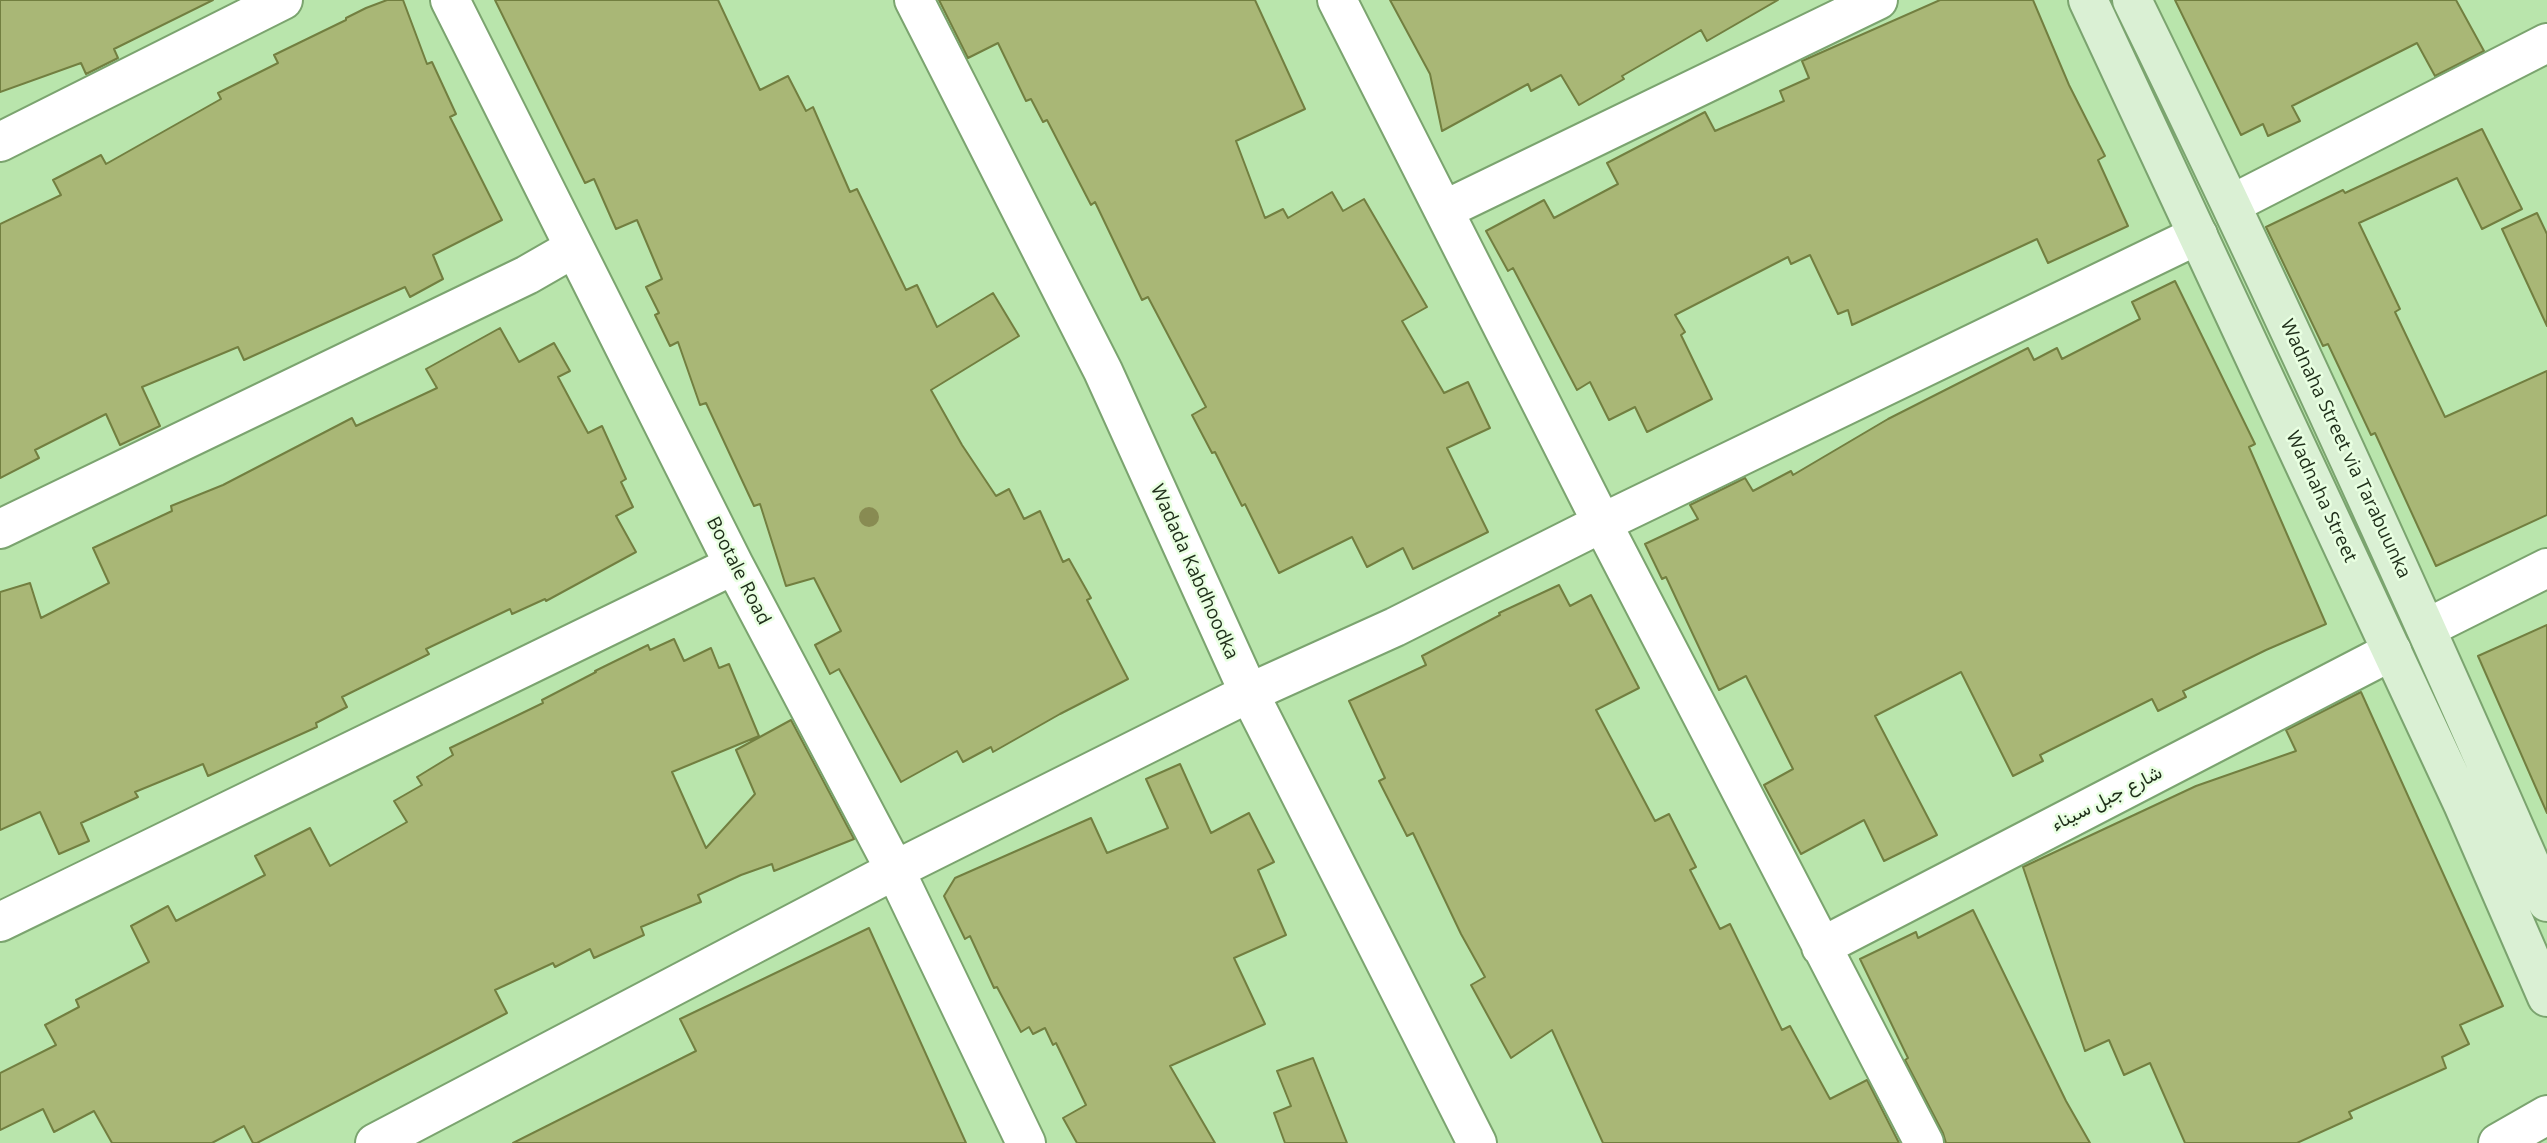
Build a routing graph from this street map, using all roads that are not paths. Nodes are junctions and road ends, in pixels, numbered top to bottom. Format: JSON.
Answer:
{"nodes":[{"id":1,"x":283,"y":0,"type":"edge"},
{"id":2,"x":450,"y":0,"type":"edge"},
{"id":3,"x":914,"y":0,"type":"edge"},
{"id":4,"x":1337,"y":0,"type":"edge"},
{"id":5,"x":1878,"y":0,"type":"edge"},
{"id":6,"x":2088,"y":0,"type":"edge"},
{"id":7,"x":2132,"y":0,"type":"edge"},
{"id":8,"x":2547,"y":43,"type":"edge"},
{"id":9,"x":0,"y":142,"type":"edge"},
{"id":10,"x":2232,"y":204,"type":"junction"},
{"id":11,"x":1444,"y":210,"type":"junction"},
{"id":12,"x":2198,"y":235,"type":"junction"},
{"id":13,"x":574,"y":248,"type":"junction"},
{"id":14,"x":1602,"y":523,"type":"junction"},
{"id":15,"x":0,"y":529,"type":"edge"},
{"id":16,"x":734,"y":565,"type":"junction"},
{"id":17,"x":2547,"y":568,"type":"edge"},
{"id":18,"x":2427,"y":628,"type":"junction"},
{"id":19,"x":2392,"y":651,"type":"junction"},
{"id":20,"x":1249,"y":693,"type":"junction"},
{"id":21,"x":895,"y":870,"type":"junction"},
{"id":22,"x":2547,"y":902,"type":"edge"},
{"id":23,"x":0,"y":922,"type":"edge"},
{"id":24,"x":1821,"y":947,"type":"junction"},
{"id":25,"x":2547,"y":997,"type":"edge"},
{"id":26,"x":2547,"y":1115,"type":"edge"},
{"id":27,"x":375,"y":1143,"type":"edge"},
{"id":28,"x":1026,"y":1143,"type":"edge"},
{"id":29,"x":1477,"y":1143,"type":"edge"},
{"id":30,"x":1924,"y":1143,"type":"edge"},
{"id":31,"x":2498,"y":1143,"type":"edge"}],
"edges":[{"from":1,"to":9,"type":"street"},
{"from":2,"to":13,"type":"street","name":"Bootale Road"},
{"from":3,"to":20,"type":"street","name":"Wadada Kabdhoodka"},
{"from":4,"to":11,"type":"street"},
{"from":5,"to":11,"type":"street"},
{"from":6,"to":12,"type":"main road","name":"Wadnaha Street"},
{"from":7,"to":10,"type":"main road","name":"Wadnaha Street via Tarabuunka"},
{"from":8,"to":10,"type":"street"},
{"from":10,"to":18,"type":"main road","name":"Wadnaha Street via Tarabuunka"},
{"from":11,"to":14,"type":"street"},
{"from":12,"to":14,"type":"street"},
{"from":12,"to":19,"type":"main road","name":"Wadnaha Street"},
{"from":13,"to":15,"type":"street"},
{"from":13,"to":16,"type":"street","name":"Bootale Road"},
{"from":14,"to":20,"type":"street"},
{"from":14,"to":24,"type":"street"},
{"from":16,"to":21,"type":"street","name":"Bootale Road"},
{"from":16,"to":23,"type":"street"},
{"from":17,"to":18,"type":"street"},
{"from":18,"to":22,"type":"main road","name":"Wadnaha Street via Tarabuunka"},
{"from":19,"to":24,"type":"street","name":"شارع جبل سيناء"},
{"from":19,"to":25,"type":"main road","name":"Wadnaha Street"},
{"from":20,"to":21,"type":"street"},
{"from":20,"to":29,"type":"street","name":"Wadada Kabdhoodka"},
{"from":21,"to":27,"type":"street"},
{"from":21,"to":28,"type":"street","name":"Bootale Road"},
{"from":24,"to":30,"type":"street"},
{"from":26,"to":31,"type":"street"}]}
